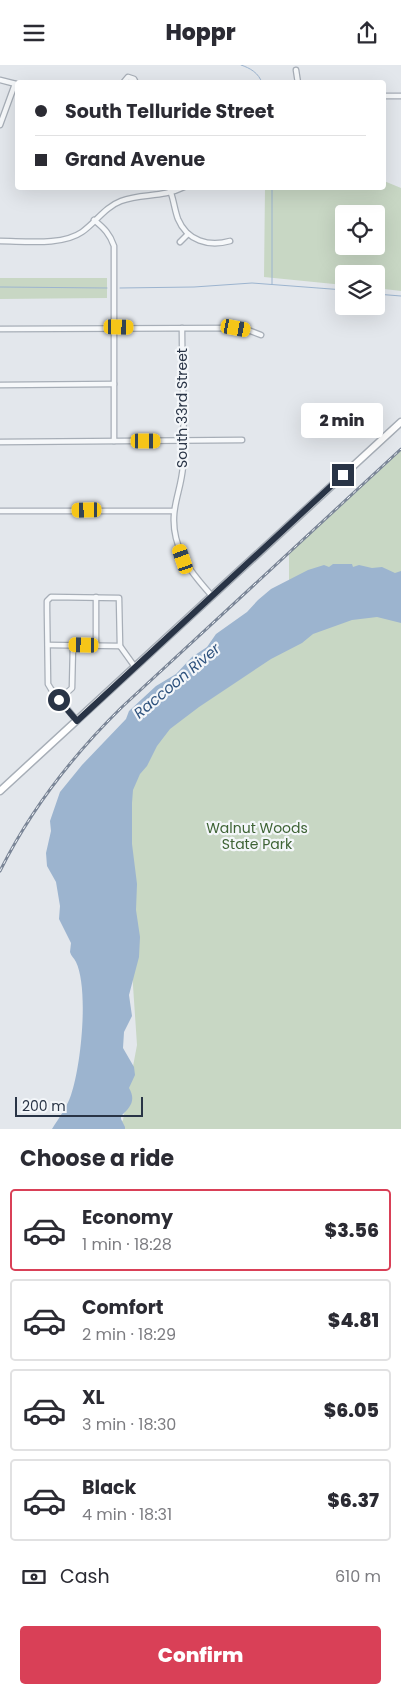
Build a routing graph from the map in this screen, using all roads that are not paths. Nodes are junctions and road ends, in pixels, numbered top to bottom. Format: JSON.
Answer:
{"nodes":[{"id":1,"x":296,"y":70,"type":"dead end"},
{"id":2,"x":0,"y":80,"type":"edge"},
{"id":3,"x":298,"y":80,"type":"edge"},
{"id":4,"x":15,"y":84,"type":"edge"},
{"id":5,"x":15,"y":87,"type":"edge"},
{"id":6,"x":401,"y":96,"type":"edge"},
{"id":7,"x":386,"y":97,"type":"edge"},
{"id":8,"x":0,"y":125,"type":"edge"},
{"id":9,"x":178,"y":190,"type":"edge"},
{"id":10,"x":172,"y":193,"type":"junction"},
{"id":11,"x":94,"y":221,"type":"junction"},
{"id":12,"x":188,"y":234,"type":"junction"},
{"id":13,"x":0,"y":241,"type":"edge"},
{"id":14,"x":230,"y":241,"type":"dead end"},
{"id":15,"x":180,"y":242,"type":"dead end"},
{"id":16,"x":114,"y":327,"type":"junction"},
{"id":17,"x":182,"y":328,"type":"junction"},
{"id":18,"x":0,"y":329,"type":"edge"},
{"id":19,"x":261,"y":335,"type":"dead end"},
{"id":20,"x":114,"y":384,"type":"junction"},
{"id":21,"x":0,"y":385,"type":"edge"},
{"id":22,"x":401,"y":422,"type":"edge"},
{"id":23,"x":242,"y":440,"type":"dead end"},
{"id":24,"x":114,"y":441,"type":"junction"},
{"id":25,"x":183,"y":441,"type":"junction"},
{"id":26,"x":0,"y":442,"type":"edge"},
{"id":27,"x":0,"y":511,"type":"edge"},
{"id":28,"x":173,"y":511,"type":"junction"},
{"id":29,"x":212,"y":596,"type":"junction"},
{"id":30,"x":96,"y":597,"type":"junction"},
{"id":31,"x":48,"y":645,"type":"junction"},
{"id":32,"x":73,"y":645,"type":"junction"},
{"id":33,"x":96,"y":645,"type":"junction"},
{"id":34,"x":120,"y":646,"type":"junction"},
{"id":35,"x":135,"y":667,"type":"junction"},
{"id":36,"x":59,"y":700,"type":"junction"},
{"id":37,"x":77,"y":721,"type":"junction"},
{"id":38,"x":0,"y":791,"type":"edge"}],
"edges":[{"from":1,"to":3,"type":"street"},
{"from":2,"to":4,"type":"street"},
{"from":5,"to":8,"type":"street"},
{"from":6,"to":7,"type":"street"},
{"from":9,"to":10,"type":"street"},
{"from":10,"to":11,"type":"street"},
{"from":10,"to":12,"type":"street"},
{"from":11,"to":13,"type":"street"},
{"from":11,"to":16,"type":"street"},
{"from":12,"to":14,"type":"street"},
{"from":12,"to":15,"type":"street"},
{"from":16,"to":17,"type":"street"},
{"from":16,"to":18,"type":"street"},
{"from":16,"to":20,"type":"street"},
{"from":17,"to":19,"type":"street"},
{"from":17,"to":25,"type":"street","name":"South 33rd Street"},
{"from":20,"to":21,"type":"street"},
{"from":20,"to":24,"type":"street"},
{"from":22,"to":29,"type":"main road"},
{"from":23,"to":25,"type":"street"},
{"from":24,"to":25,"type":"street"},
{"from":24,"to":26,"type":"street"},
{"from":25,"to":28,"type":"street","name":"South 33rd Street"},
{"from":27,"to":28,"type":"street"},
{"from":28,"to":29,"type":"street","name":"South 33rd Street"},
{"from":29,"to":35,"type":"main road"},
{"from":30,"to":31,"type":"street"},
{"from":30,"to":33,"type":"street"},
{"from":30,"to":34,"type":"street"},
{"from":31,"to":32,"type":"street"},
{"from":31,"to":36,"type":"street"},
{"from":32,"to":33,"type":"street"},
{"from":32,"to":36,"type":"street"},
{"from":33,"to":34,"type":"street"},
{"from":34,"to":35,"type":"street"},
{"from":35,"to":37,"type":"main road"},
{"from":36,"to":37,"type":"street"},
{"from":37,"to":38,"type":"main road"}]}
